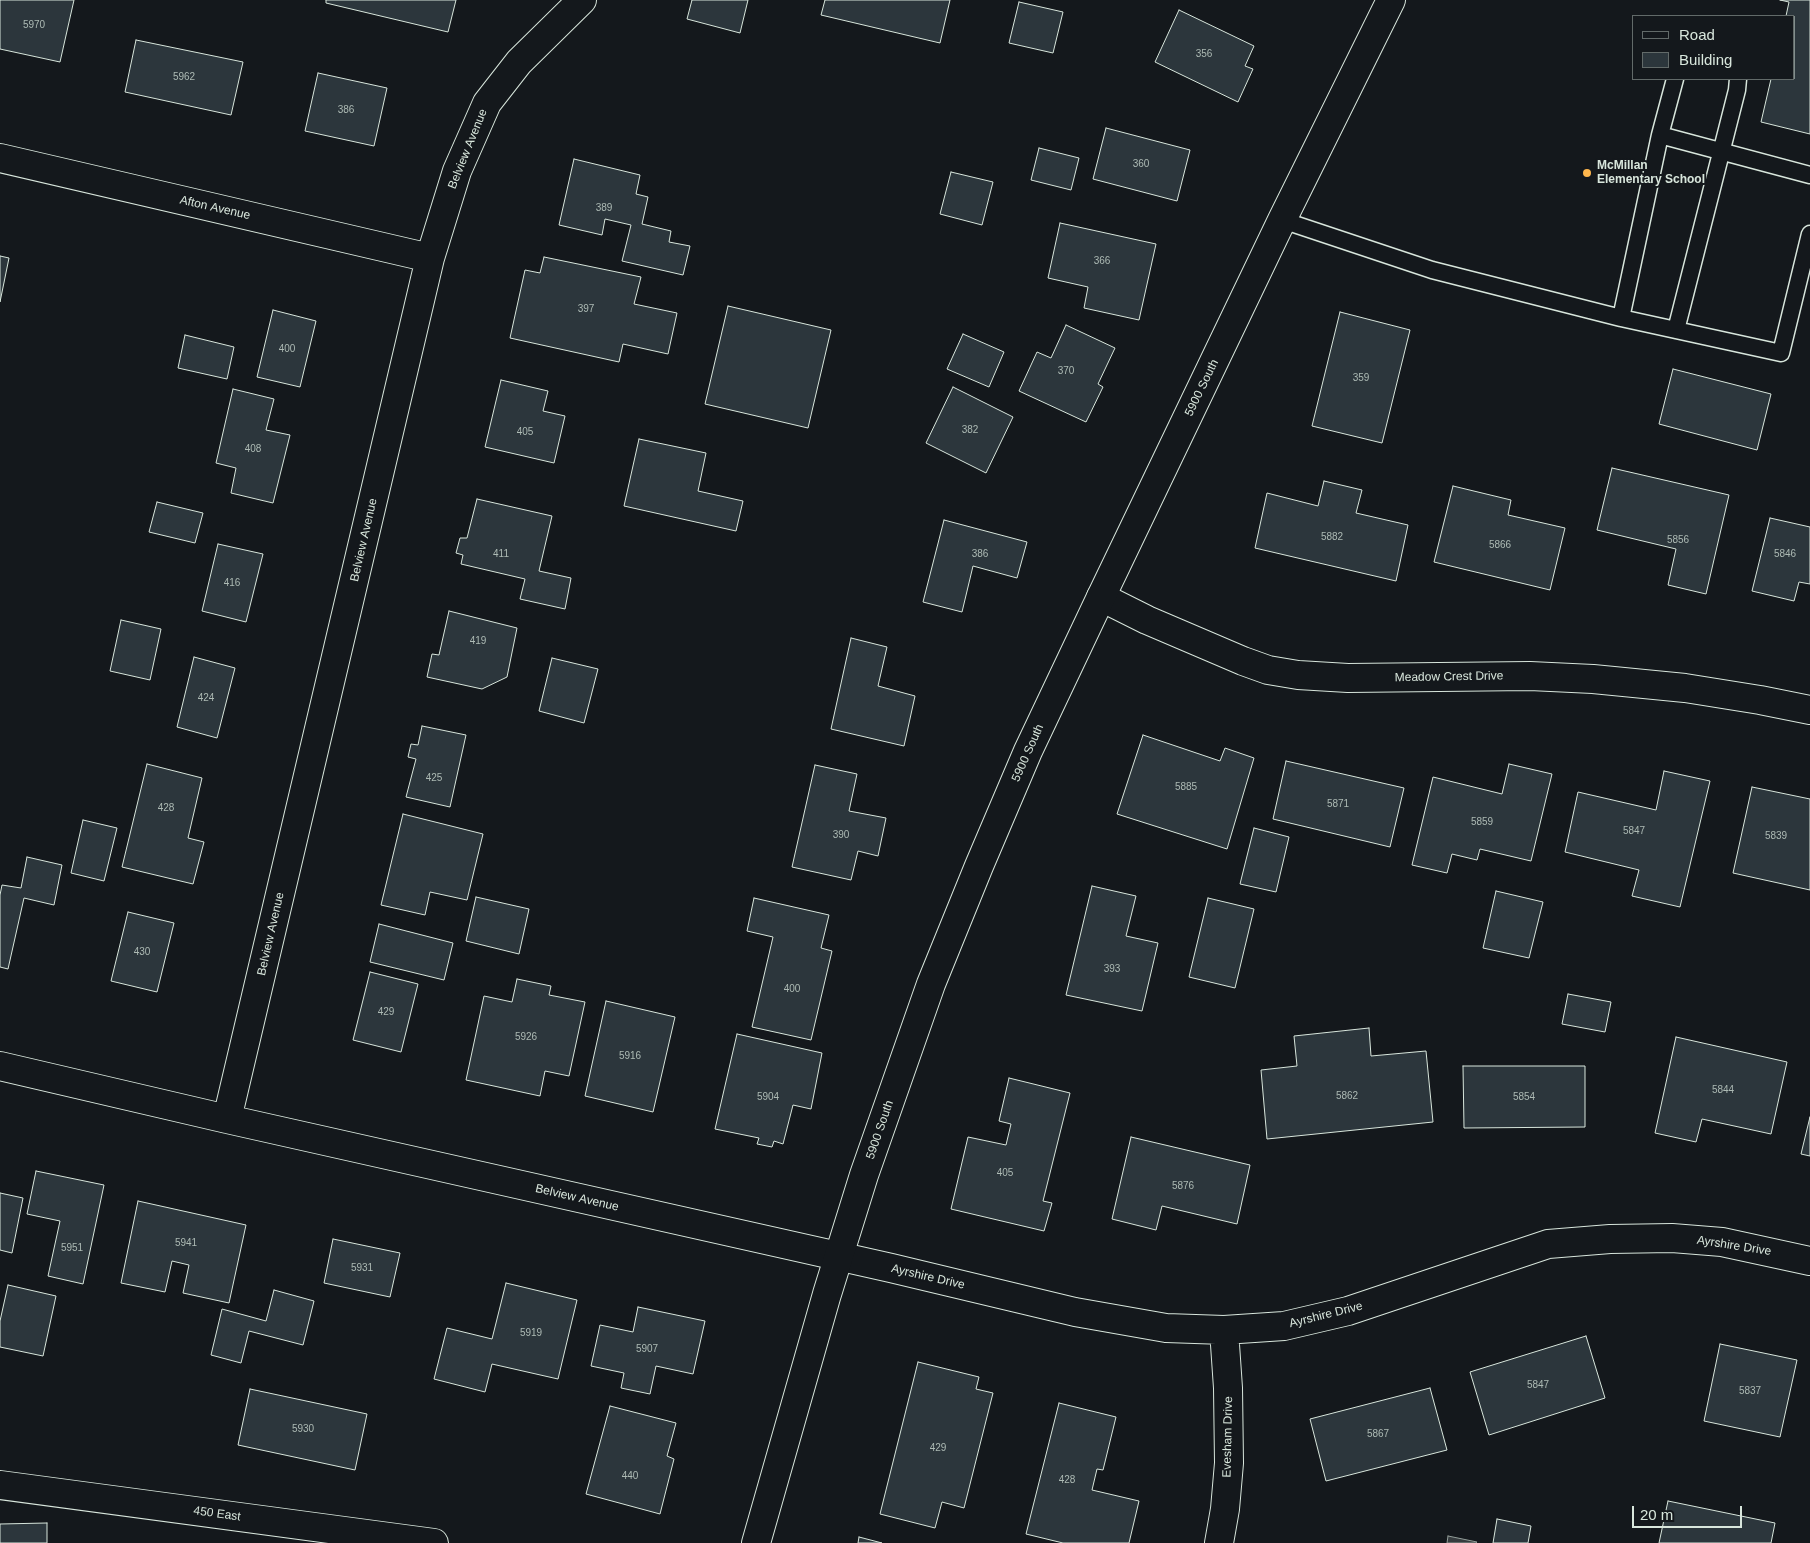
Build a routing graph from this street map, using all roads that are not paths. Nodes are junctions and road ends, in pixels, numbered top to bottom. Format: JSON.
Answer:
{"nodes":[{"id":1,"x":582,"y":0,"type":"edge"},
{"id":2,"x":1391,"y":0,"type":"edge"},
{"id":3,"x":1675,"y":80,"type":"edge"},
{"id":4,"x":1738,"y":80,"type":"edge"},
{"id":5,"x":1660,"y":135,"type":"junction"},
{"id":6,"x":1720,"y":150,"type":"junction"},
{"id":7,"x":0,"y":158,"type":"edge"},
{"id":8,"x":1810,"y":175,"type":"edge"},
{"id":9,"x":1282,"y":220,"type":"junction"},
{"id":10,"x":1810,"y":234,"type":"edge"},
{"id":11,"x":430,"y":258,"type":"junction"},
{"id":12,"x":1621,"y":318,"type":"junction"},
{"id":13,"x":1676,"y":330,"type":"junction"},
{"id":14,"x":1101,"y":597,"type":"junction"},
{"id":15,"x":1810,"y":710,"type":"edge"},
{"id":16,"x":0,"y":1066,"type":"edge"},
{"id":17,"x":227,"y":1119,"type":"junction"},
{"id":18,"x":838,"y":1257,"type":"junction"},
{"id":19,"x":1810,"y":1260,"type":"edge"},
{"id":20,"x":1224,"y":1330,"type":"junction"},
{"id":21,"x":0,"y":1485,"type":"edge"},
{"id":22,"x":434,"y":1543,"type":"edge"},
{"id":23,"x":756,"y":1543,"type":"edge"},
{"id":24,"x":1219,"y":1543,"type":"edge"}],
"edges":[{"from":1,"to":11,"type":"street","name":"Belview Avenue"},
{"from":2,"to":9,"type":"street","name":"5900 South"},
{"from":3,"to":5,"type":"lane"},
{"from":4,"to":6,"type":"lane"},
{"from":5,"to":6,"type":"lane"},
{"from":5,"to":12,"type":"lane"},
{"from":6,"to":8,"type":"lane"},
{"from":6,"to":13,"type":"lane"},
{"from":7,"to":11,"type":"street","name":"Afton Avenue"},
{"from":9,"to":12,"type":"lane"},
{"from":9,"to":14,"type":"street","name":"5900 South"},
{"from":10,"to":13,"type":"lane"},
{"from":11,"to":17,"type":"street","name":"Belview Avenue"},
{"from":12,"to":13,"type":"lane"},
{"from":14,"to":15,"type":"street","name":"Meadow Crest Drive"},
{"from":14,"to":18,"type":"street","name":"5900 South"},
{"from":16,"to":17,"type":"street","name":"Belview Avenue"},
{"from":17,"to":18,"type":"street","name":"Belview Avenue"},
{"from":18,"to":20,"type":"street","name":"Ayrshire Drive"},
{"from":18,"to":23,"type":"street","name":"5900 South"},
{"from":19,"to":20,"type":"street","name":"Ayrshire Drive"},
{"from":20,"to":24,"type":"street","name":"Evesham Drive"},
{"from":21,"to":22,"type":"street","name":"450 East"}]}
